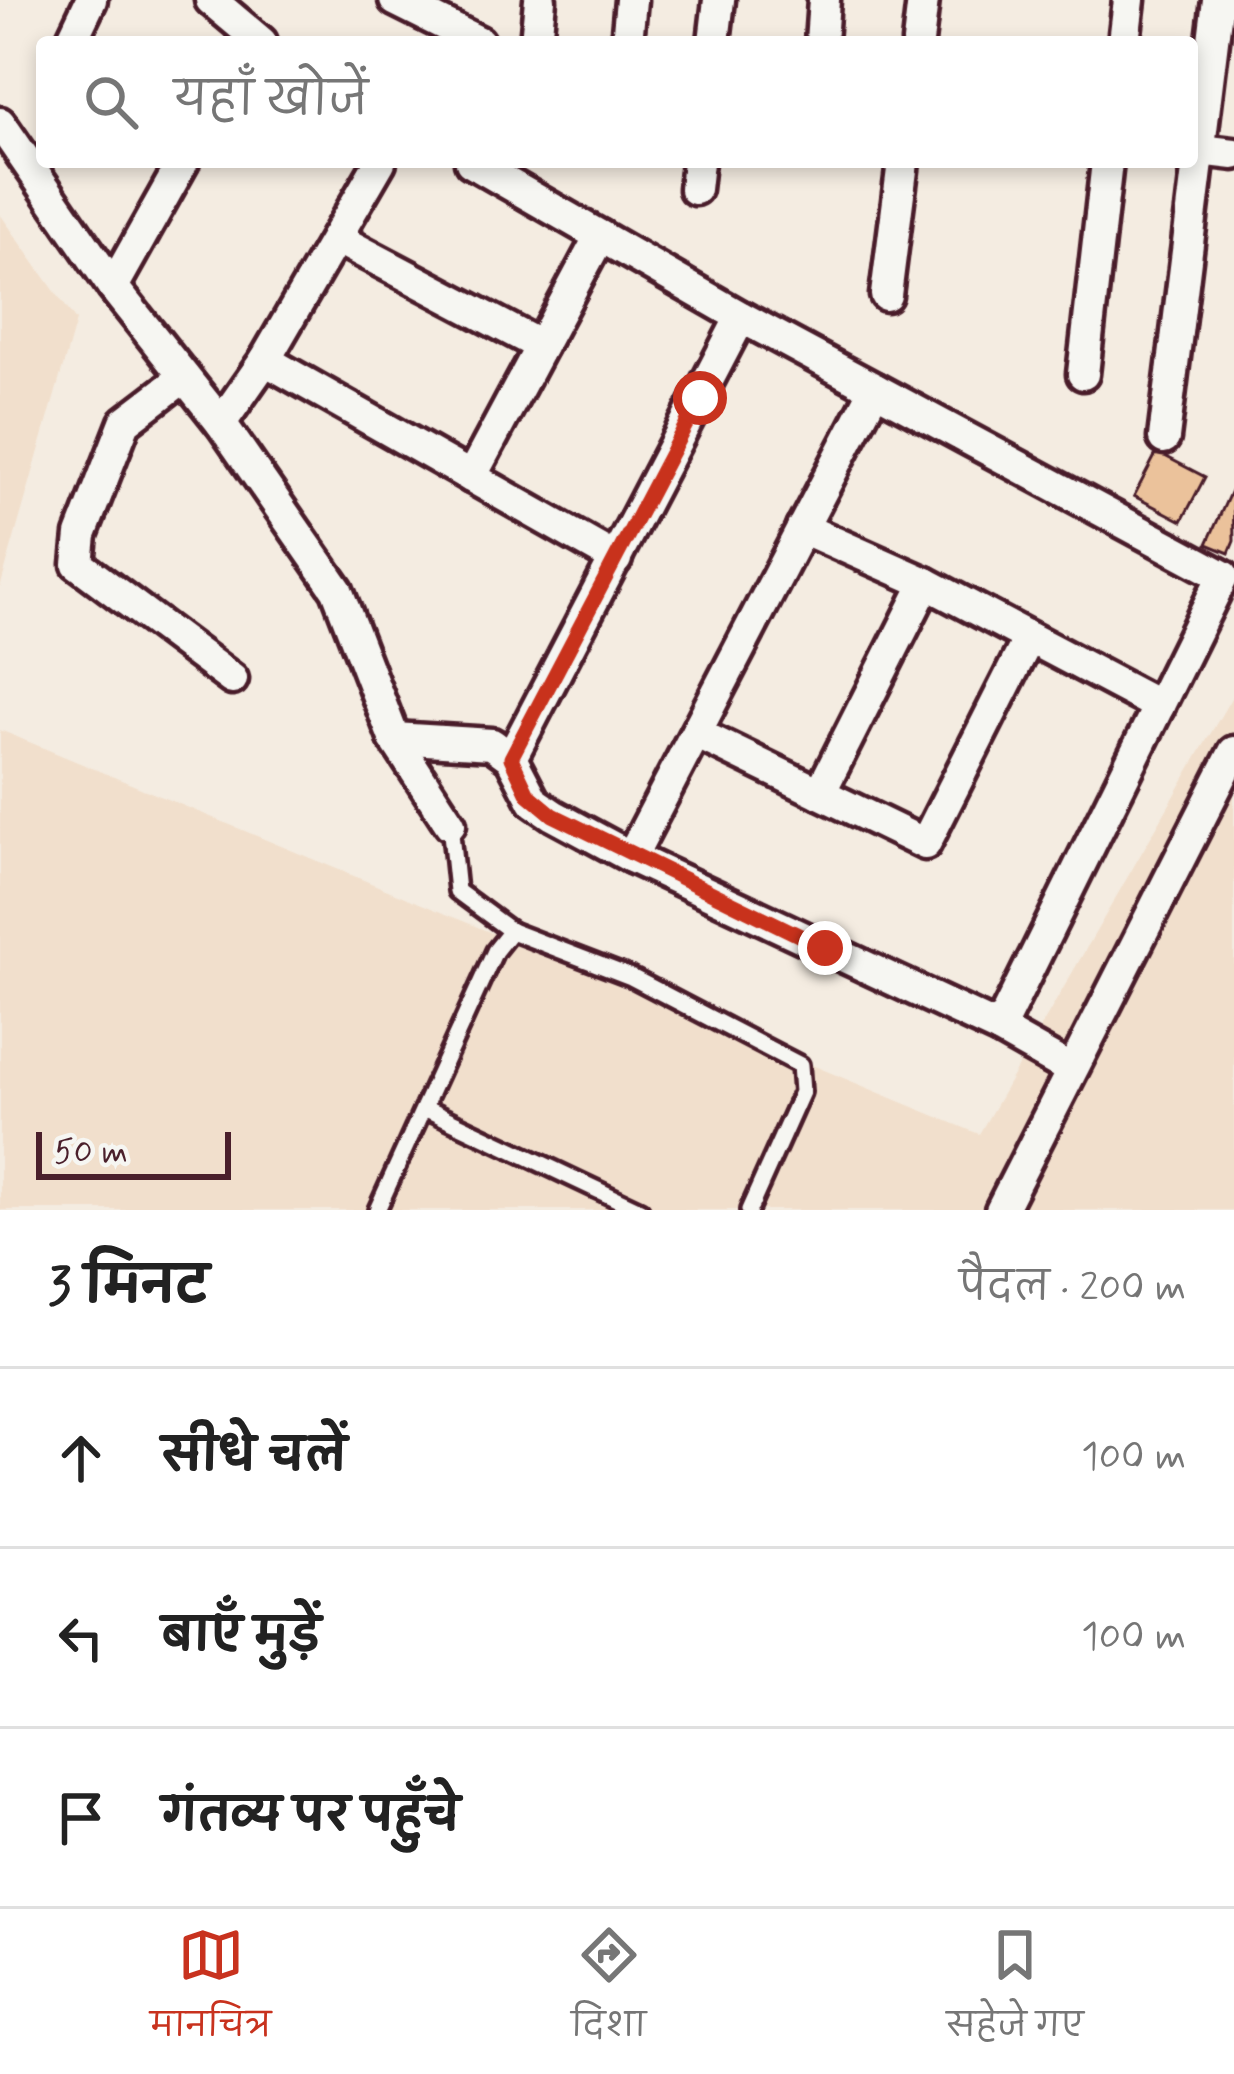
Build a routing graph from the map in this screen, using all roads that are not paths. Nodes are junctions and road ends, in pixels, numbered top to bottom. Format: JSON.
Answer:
{"nodes":[{"id":1,"x":211,"y":0,"type":"edge"},
{"id":2,"x":395,"y":0,"type":"edge"},
{"id":3,"x":541,"y":0,"type":"edge"},
{"id":4,"x":631,"y":0,"type":"edge"},
{"id":5,"x":719,"y":0,"type":"edge"},
{"id":6,"x":824,"y":0,"type":"edge"},
{"id":7,"x":923,"y":0,"type":"edge"},
{"id":8,"x":1130,"y":0,"type":"edge"},
{"id":9,"x":1217,"y":0,"type":"edge"},
{"id":10,"x":251,"y":36,"type":"edge"},
{"id":11,"x":467,"y":36,"type":"edge"},
{"id":12,"x":537,"y":36,"type":"edge"},
{"id":13,"x":628,"y":36,"type":"edge"},
{"id":14,"x":715,"y":36,"type":"edge"},
{"id":15,"x":821,"y":36,"type":"edge"},
{"id":16,"x":919,"y":36,"type":"edge"},
{"id":17,"x":1125,"y":36,"type":"edge"},
{"id":18,"x":0,"y":123,"type":"edge"},
{"id":19,"x":1198,"y":135,"type":"edge"},
{"id":20,"x":1198,"y":149,"type":"edge"},
{"id":21,"x":1234,"y":154,"type":"edge"},
{"id":22,"x":180,"y":168,"type":"edge"},
{"id":23,"x":377,"y":168,"type":"edge"},
{"id":24,"x":481,"y":168,"type":"edge"},
{"id":25,"x":902,"y":168,"type":"edge"},
{"id":26,"x":1106,"y":168,"type":"edge"},
{"id":27,"x":1194,"y":168,"type":"edge"},
{"id":28,"x":600,"y":236,"type":"junction"},
{"id":29,"x":336,"y":238,"type":"junction"},
{"id":30,"x":113,"y":287,"type":"junction"},
{"id":31,"x":886,"y":295,"type":"dead end"},
{"id":32,"x":741,"y":317,"type":"junction"},
{"id":33,"x":541,"y":346,"type":"junction"},
{"id":34,"x":265,"y":360,"type":"junction"},
{"id":35,"x":1083,"y":374,"type":"dead end"},
{"id":36,"x":184,"y":377,"type":"junction"},
{"id":37,"x":875,"y":389,"type":"junction"},
{"id":38,"x":221,"y":423,"type":"junction"},
{"id":39,"x":1164,"y":438,"type":"dead end"},
{"id":40,"x":471,"y":477,"type":"junction"},
{"id":41,"x":802,"y":528,"type":"junction"},
{"id":42,"x":616,"y":559,"type":"junction"},
{"id":43,"x":926,"y":583,"type":"junction"},
{"id":44,"x":1029,"y":638,"type":"junction"},
{"id":45,"x":232,"y":679,"type":"dead end"},
{"id":46,"x":1159,"y":706,"type":"junction"},
{"id":47,"x":696,"y":733,"type":"junction"},
{"id":48,"x":394,"y":738,"type":"junction"},
{"id":49,"x":1234,"y":752,"type":"edge"},
{"id":50,"x":511,"y":758,"type":"junction"},
{"id":51,"x":820,"y":794,"type":"junction"},
{"id":52,"x":450,"y":824,"type":"joint"},
{"id":53,"x":631,"y":857,"type":"junction"},
{"id":54,"x":512,"y":932,"type":"junction"},
{"id":55,"x":999,"y":1029,"type":"junction"},
{"id":56,"x":1070,"y":1069,"type":"junction"},
{"id":57,"x":424,"y":1108,"type":"junction"},
{"id":58,"x":377,"y":1210,"type":"edge"},
{"id":59,"x":640,"y":1210,"type":"edge"},
{"id":60,"x":749,"y":1210,"type":"edge"},
{"id":61,"x":1001,"y":1210,"type":"edge"}],
"edges":[{"from":1,"to":10,"type":"street"},
{"from":2,"to":11,"type":"street"},
{"from":3,"to":12,"type":"street"},
{"from":4,"to":13,"type":"street"},
{"from":5,"to":14,"type":"street"},
{"from":6,"to":15,"type":"street"},
{"from":7,"to":16,"type":"street"},
{"from":8,"to":17,"type":"street"},
{"from":9,"to":19,"type":"street"},
{"from":18,"to":30,"type":"street"},
{"from":20,"to":21,"type":"street"},
{"from":22,"to":30,"type":"street"},
{"from":23,"to":29,"type":"street"},
{"from":24,"to":28,"type":"street"},
{"from":25,"to":31,"type":"street"},
{"from":26,"to":35,"type":"street"},
{"from":27,"to":39,"type":"street"},
{"from":28,"to":32,"type":"street"},
{"from":28,"to":33,"type":"street"},
{"from":29,"to":33,"type":"street"},
{"from":29,"to":34,"type":"street"},
{"from":30,"to":36,"type":"street"},
{"from":32,"to":37,"type":"street"},
{"from":32,"to":42,"type":"street"},
{"from":33,"to":40,"type":"street"},
{"from":34,"to":38,"type":"street"},
{"from":34,"to":40,"type":"street"},
{"from":36,"to":38,"type":"street"},
{"from":36,"to":45,"type":"street"},
{"from":37,"to":41,"type":"street"},
{"from":37,"to":46,"type":"street"},
{"from":38,"to":48,"type":"street"},
{"from":40,"to":42,"type":"street"},
{"from":41,"to":43,"type":"street"},
{"from":41,"to":47,"type":"street"},
{"from":42,"to":50,"type":"street"},
{"from":43,"to":44,"type":"street"},
{"from":43,"to":51,"type":"street"},
{"from":44,"to":46,"type":"street"},
{"from":44,"to":51,"type":"street"},
{"from":46,"to":55,"type":"street"},
{"from":47,"to":51,"type":"street"},
{"from":47,"to":53,"type":"street"},
{"from":48,"to":50,"type":"street"},
{"from":48,"to":52,"type":"street"},
{"from":49,"to":56,"type":"street"},
{"from":50,"to":53,"type":"street"},
{"from":52,"to":54,"type":"lane"},
{"from":53,"to":55,"type":"street"},
{"from":54,"to":57,"type":"lane"},
{"from":54,"to":60,"type":"lane"},
{"from":55,"to":56,"type":"street"},
{"from":56,"to":61,"type":"street"},
{"from":57,"to":58,"type":"lane"},
{"from":57,"to":59,"type":"lane"}]}
